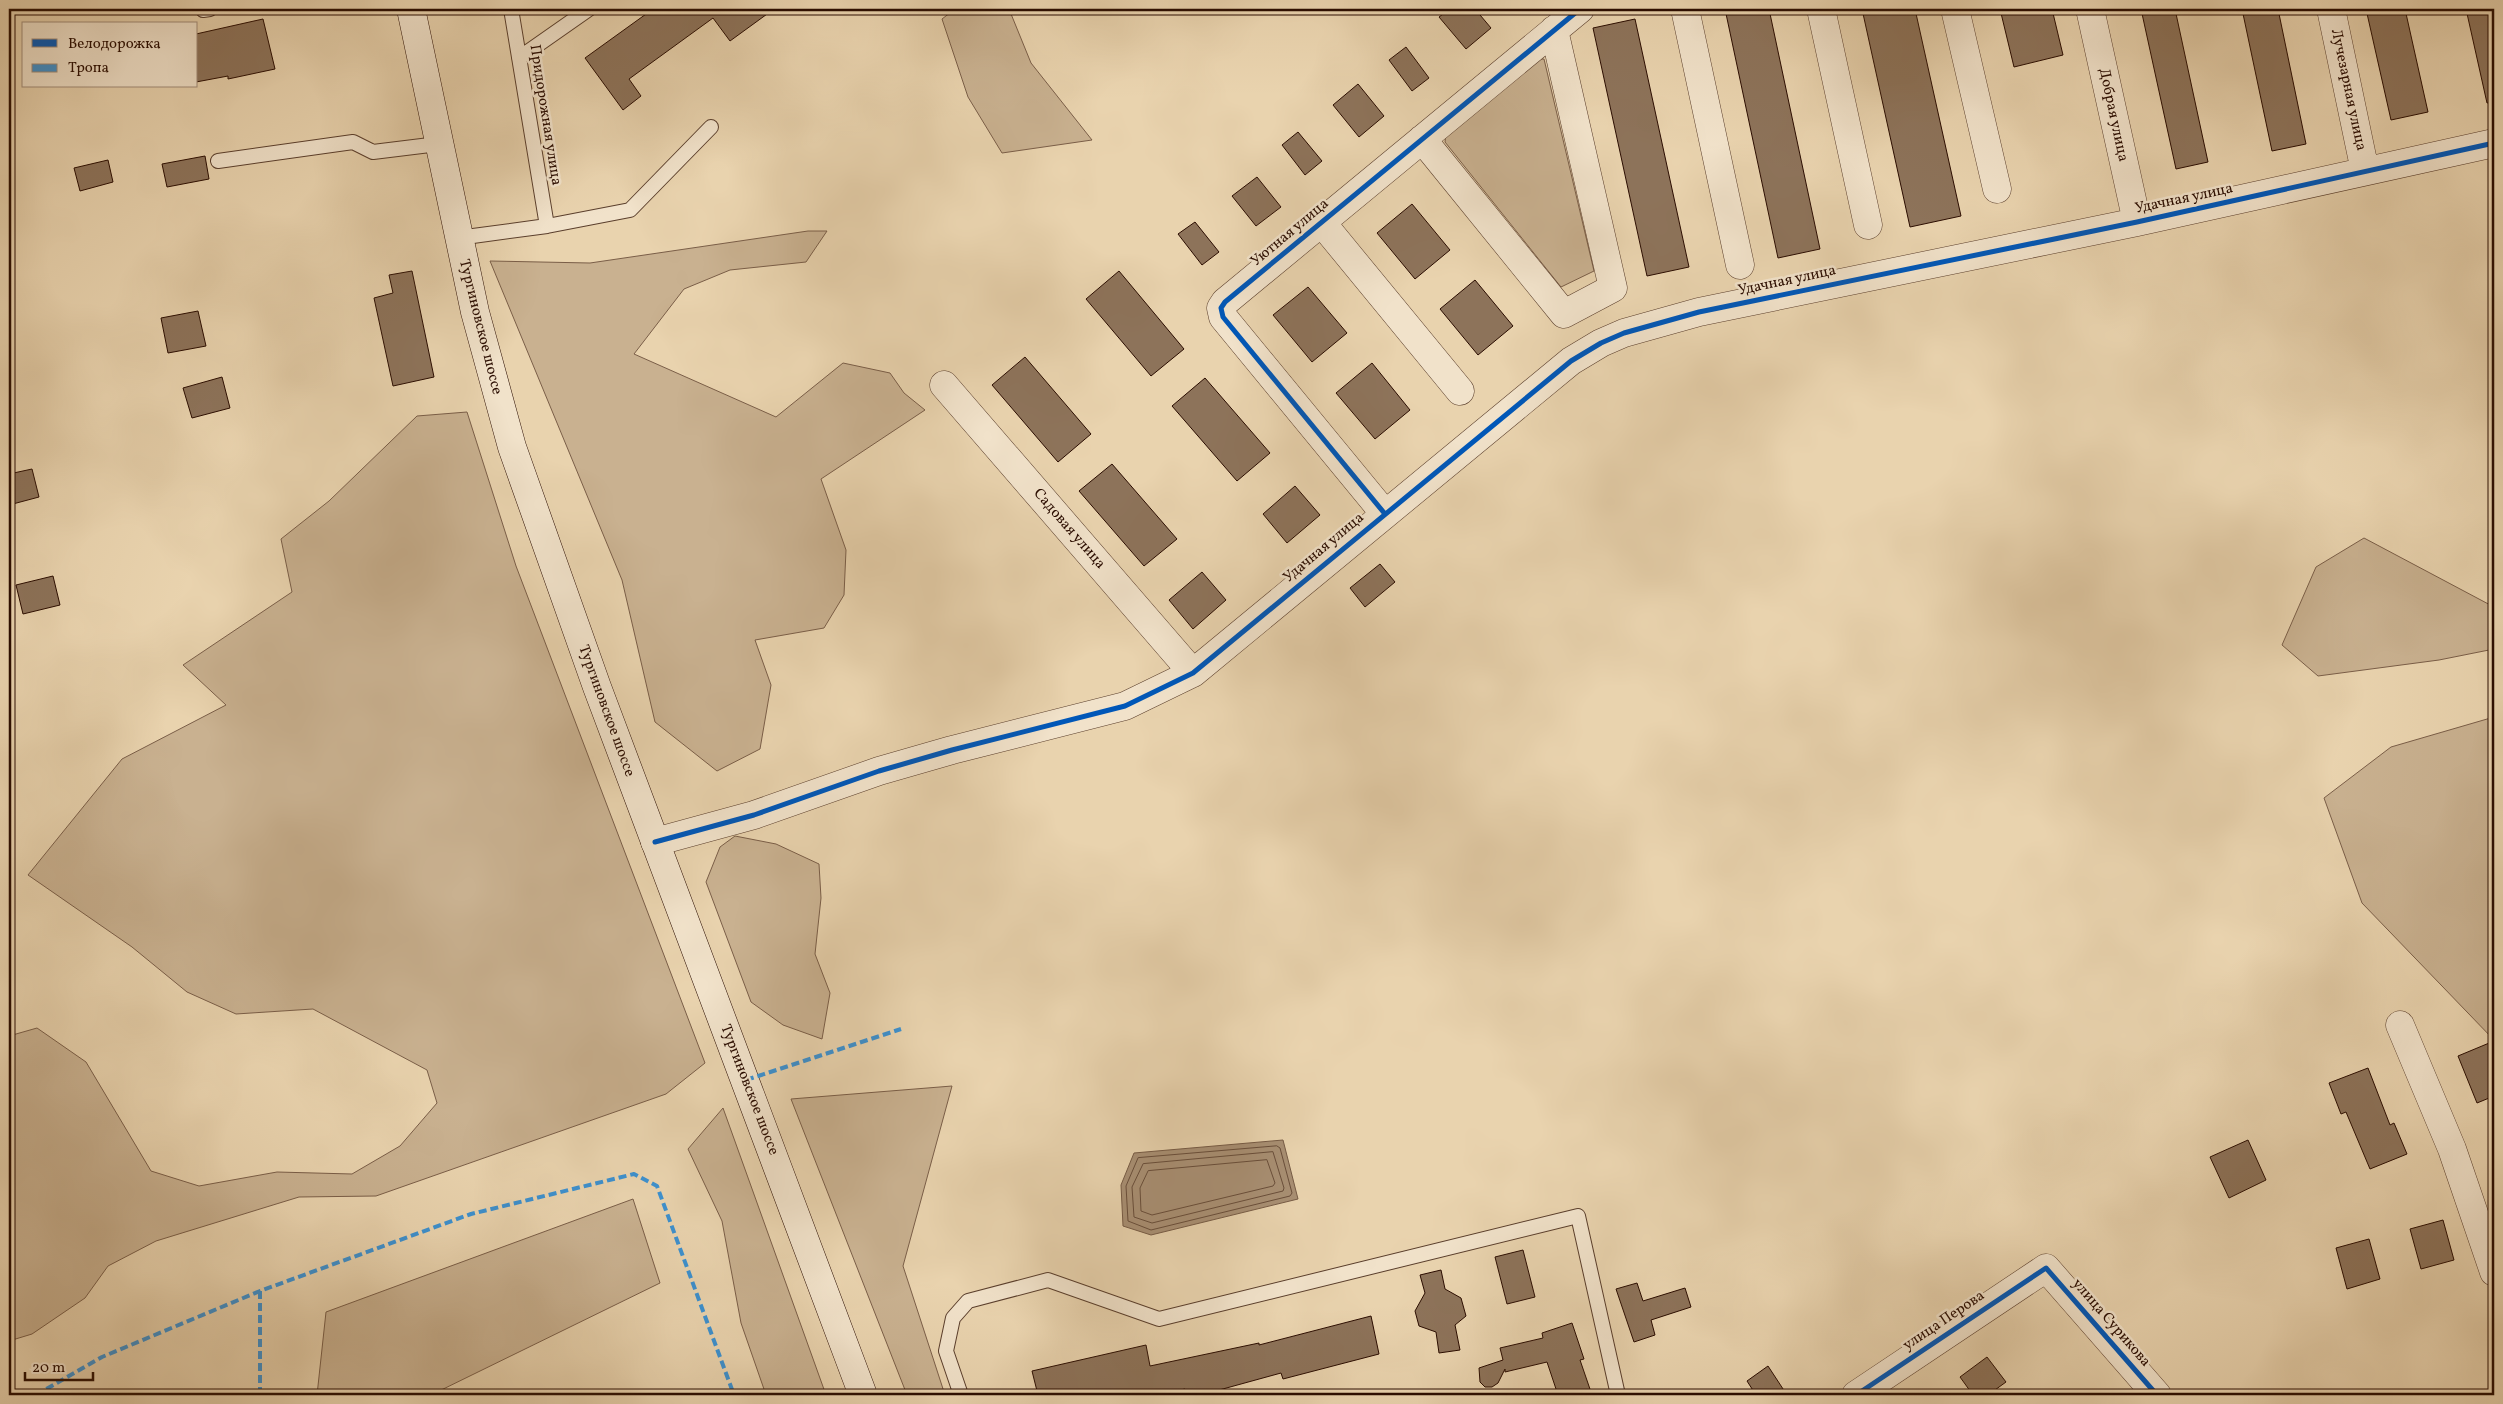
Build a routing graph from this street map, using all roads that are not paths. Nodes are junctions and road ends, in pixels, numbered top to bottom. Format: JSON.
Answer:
{"nodes":[{"id":1,"x":411,"y":9,"type":"edge"},
{"id":2,"x":511,"y":9,"type":"edge"},
{"id":3,"x":589,"y":9,"type":"edge"},
{"id":4,"x":1580,"y":9,"type":"edge"},
{"id":5,"x":1685,"y":9,"type":"edge"},
{"id":6,"x":1821,"y":9,"type":"edge"},
{"id":7,"x":1955,"y":9,"type":"edge"},
{"id":8,"x":2090,"y":9,"type":"edge"},
{"id":9,"x":2331,"y":9,"type":"edge"},
{"id":10,"x":1554,"y":30,"type":"junction"},
{"id":11,"x":519,"y":58,"type":"junction"},
{"id":12,"x":711,"y":127,"type":"dead end"},
{"id":13,"x":1422,"y":139,"type":"junction"},
{"id":14,"x":2494,"y":143,"type":"edge"},
{"id":15,"x":438,"y":144,"type":"junction"},
{"id":16,"x":218,"y":161,"type":"dead end"},
{"id":17,"x":2366,"y":172,"type":"junction"},
{"id":18,"x":1997,"y":189,"type":"dead end"},
{"id":19,"x":2137,"y":222,"type":"junction"},
{"id":20,"x":1322,"y":223,"type":"junction"},
{"id":21,"x":1868,"y":225,"type":"dead end"},
{"id":22,"x":547,"y":226,"type":"junction"},
{"id":23,"x":458,"y":238,"type":"junction"},
{"id":24,"x":1740,"y":265,"type":"dead end"},
{"id":25,"x":944,"y":385,"type":"dead end"},
{"id":26,"x":1460,"y":391,"type":"dead end"},
{"id":27,"x":1386,"y":514,"type":"junction"},
{"id":28,"x":1193,"y":673,"type":"junction"},
{"id":29,"x":655,"y":842,"type":"junction"},
{"id":30,"x":2400,"y":1025,"type":"dead end"},
{"id":31,"x":2046,"y":1268,"type":"joint"},
{"id":32,"x":2494,"y":1272,"type":"edge"},
{"id":33,"x":863,"y":1395,"type":"edge"},
{"id":34,"x":961,"y":1395,"type":"edge"},
{"id":35,"x":1618,"y":1395,"type":"edge"},
{"id":36,"x":1856,"y":1395,"type":"edge"},
{"id":37,"x":2157,"y":1395,"type":"edge"}],
"edges":[{"from":1,"to":15,"type":"street","name":"Тургиновское шоссе"},
{"from":2,"to":11,"type":"lane","name":"Придорожная улица"},
{"from":3,"to":11,"type":"lane"},
{"from":4,"to":10,"type":"street","name":"Уютная улица"},
{"from":5,"to":24,"type":"street"},
{"from":6,"to":21,"type":"street"},
{"from":7,"to":18,"type":"street"},
{"from":8,"to":19,"type":"street","name":"Добрая улица"},
{"from":9,"to":17,"type":"street","name":"Лучезарная улица"},
{"from":10,"to":13,"type":"street","name":"Уютная улица"},
{"from":10,"to":13,"type":"street"},
{"from":11,"to":22,"type":"lane","name":"Придорожная улица"},
{"from":12,"to":22,"type":"lane"},
{"from":13,"to":20,"type":"street","name":"Уютная улица"},
{"from":14,"to":17,"type":"street","name":"Удачная улица"},
{"from":15,"to":16,"type":"lane"},
{"from":15,"to":23,"type":"street","name":"Тургиновское шоссе"},
{"from":17,"to":19,"type":"street","name":"Удачная улица"},
{"from":19,"to":27,"type":"street","name":"Удачная улица"},
{"from":20,"to":26,"type":"street"},
{"from":20,"to":27,"type":"street","name":"Уютная улица"},
{"from":22,"to":23,"type":"lane"},
{"from":23,"to":29,"type":"street","name":"Тургиновское шоссе"},
{"from":25,"to":28,"type":"street","name":"Садовая улица"},
{"from":27,"to":28,"type":"street","name":"Удачная улица"},
{"from":28,"to":29,"type":"street","name":"Удачная улица"},
{"from":29,"to":33,"type":"street","name":"Тургиновское шоссе"},
{"from":30,"to":32,"type":"street"},
{"from":31,"to":36,"type":"street","name":"улица Перова"},
{"from":31,"to":37,"type":"street","name":"улица Сурикова"},
{"from":34,"to":35,"type":"lane"}]}
